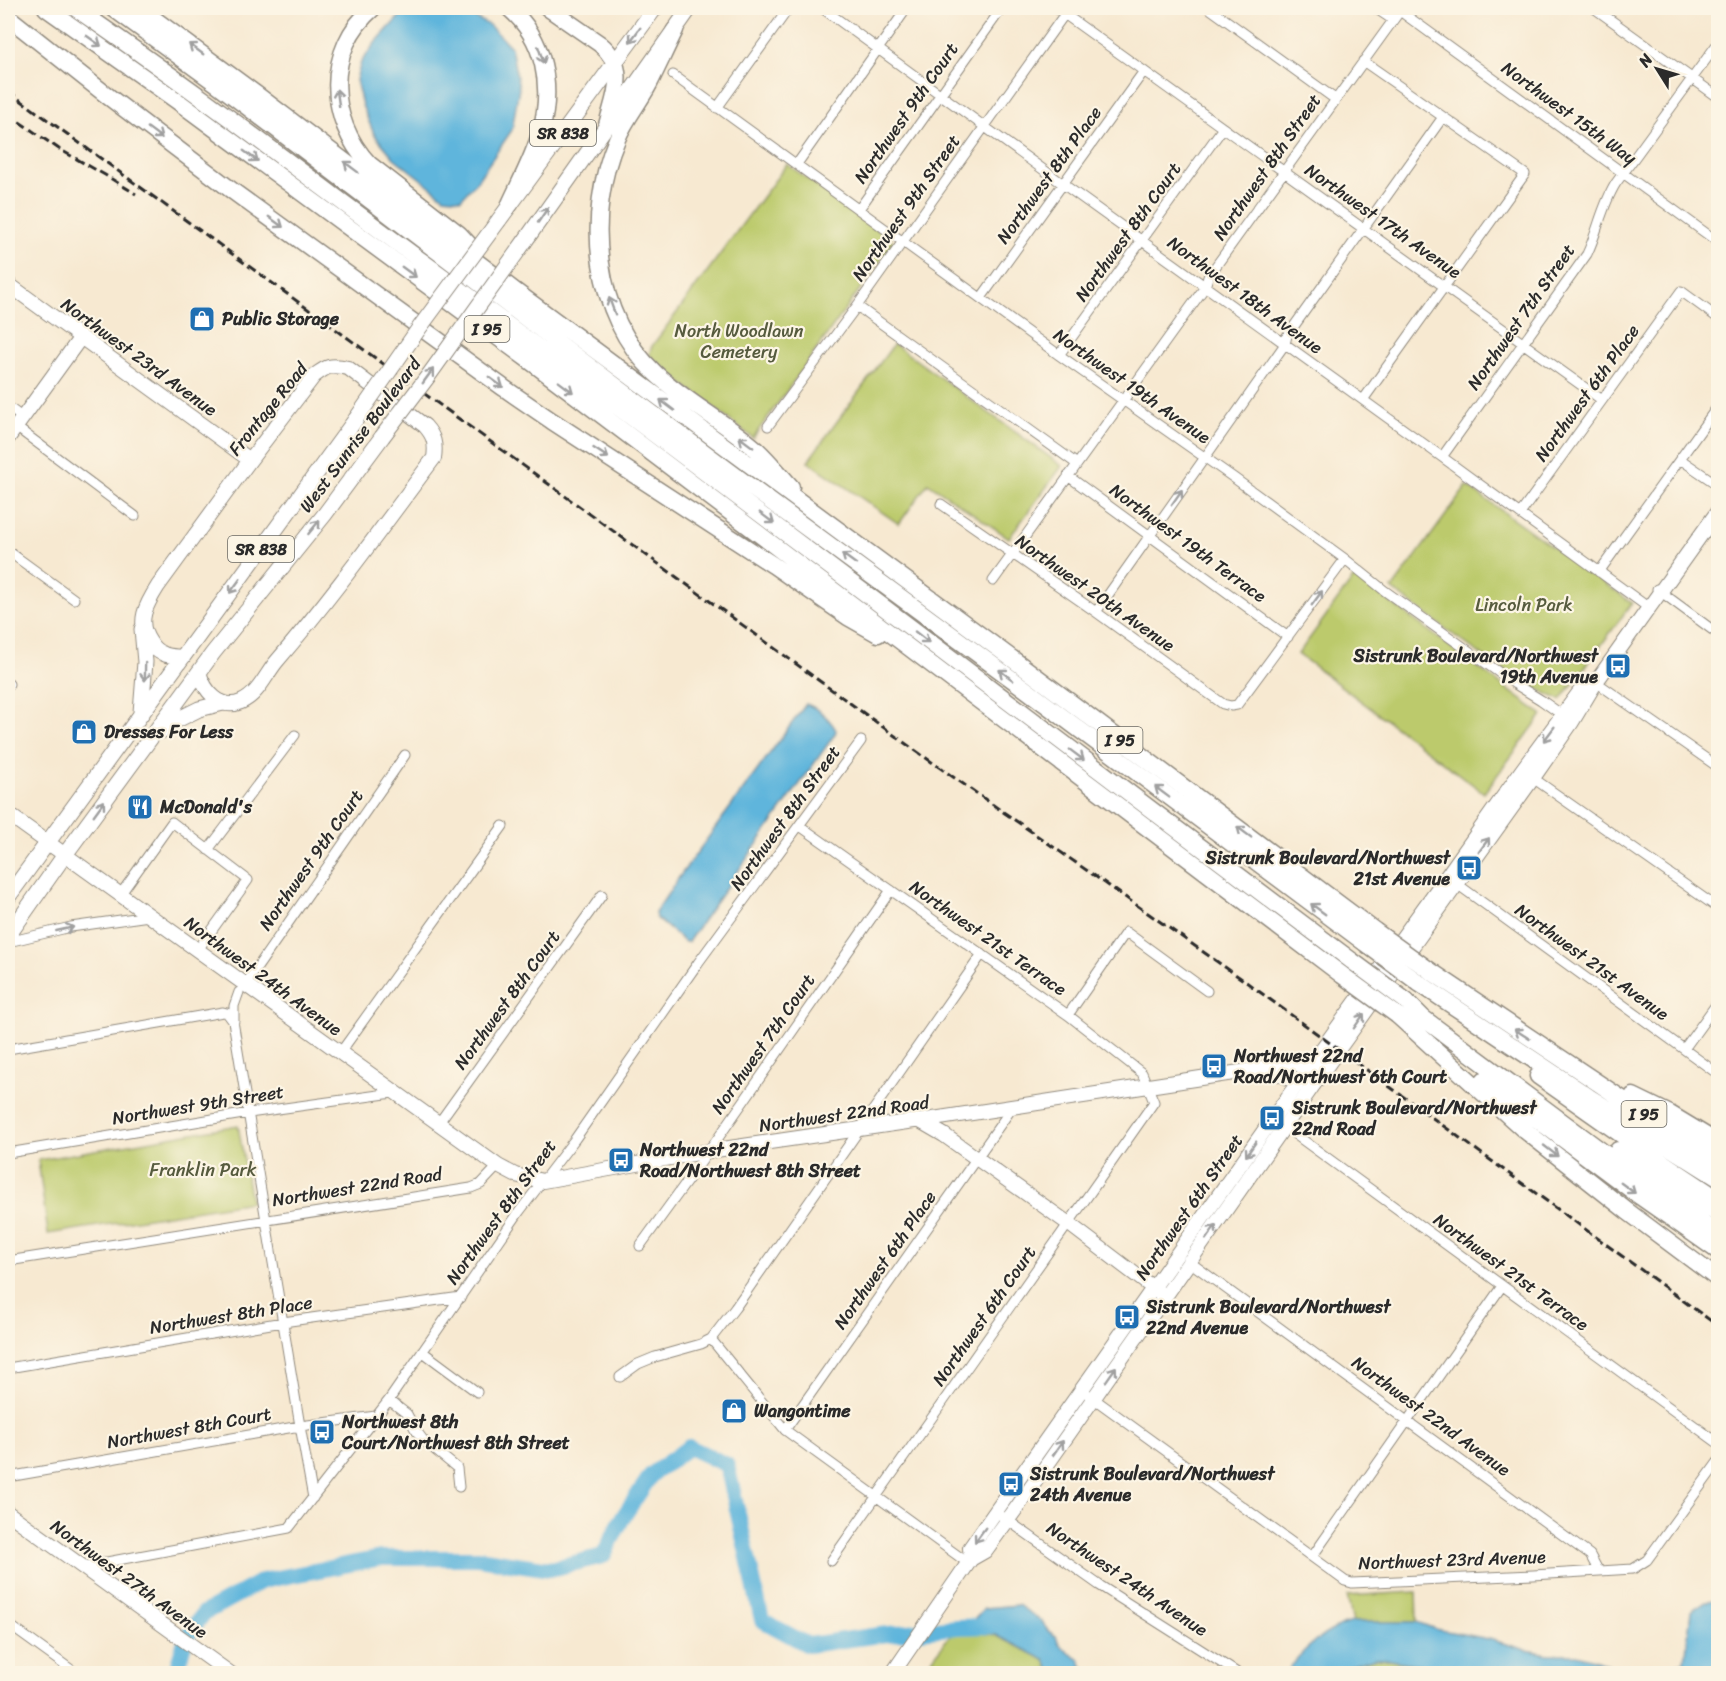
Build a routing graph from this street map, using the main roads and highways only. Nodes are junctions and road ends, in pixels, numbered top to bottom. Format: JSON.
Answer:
{"nodes":[{"id":1,"x":46,"y":8,"type":"edge"},
{"id":2,"x":75,"y":8,"type":"edge"},
{"id":3,"x":113,"y":8,"type":"edge"},
{"id":4,"x":139,"y":8,"type":"edge"},
{"id":5,"x":373,"y":8,"type":"edge"},
{"id":6,"x":509,"y":8,"type":"edge"},
{"id":7,"x":548,"y":8,"type":"edge"},
{"id":8,"x":655,"y":8,"type":"edge"},
{"id":9,"x":690,"y":8,"type":"edge"},
{"id":10,"x":8,"y":17,"type":"edge"},
{"id":11,"x":675,"y":30,"type":"junction"},
{"id":12,"x":615,"y":62,"type":"junction"},
{"id":13,"x":608,"y":125,"type":"junction"},
{"id":14,"x":510,"y":204,"type":"junction"},
{"id":15,"x":515,"y":291,"type":"junction"},
{"id":16,"x":420,"y":327,"type":"junction"},
{"id":17,"x":449,"y":348,"type":"junction"},
{"id":18,"x":815,"y":515,"type":"junction"},
{"id":19,"x":142,"y":629,"type":"road end"},
{"id":20,"x":923,"y":659,"type":"junction"},
{"id":21,"x":223,"y":703,"type":"road end"},
{"id":22,"x":141,"y":715,"type":"junction"},
{"id":23,"x":151,"y":738,"type":"junction"},
{"id":24,"x":8,"y":897,"type":"edge"},
{"id":25,"x":8,"y":936,"type":"edge"},
{"id":26,"x":1370,"y":937,"type":"junction"},
{"id":27,"x":1347,"y":968,"type":"junction"},
{"id":28,"x":1424,"y":976,"type":"junction"},
{"id":29,"x":1446,"y":1002,"type":"junction"},
{"id":30,"x":1401,"y":1008,"type":"junction"},
{"id":31,"x":1571,"y":1066,"type":"junction"},
{"id":32,"x":1719,"y":1143,"type":"edge"},
{"id":33,"x":1719,"y":1160,"type":"edge"},
{"id":34,"x":1719,"y":1178,"type":"edge"},
{"id":35,"x":1719,"y":1198,"type":"edge"},
{"id":36,"x":1719,"y":1214,"type":"edge"},
{"id":37,"x":1719,"y":1234,"type":"edge"},
{"id":38,"x":1719,"y":1251,"type":"edge"},
{"id":39,"x":1719,"y":1279,"type":"edge"}],
"edges":[{"from":1,"to":20,"type":"highway","number":"I 95","one_way":true},
{"from":2,"to":27,"type":"highway","one_way":true},
{"from":26,"to":3,"type":"highway","one_way":true},
{"from":15,"to":4,"type":"highway","number":"I 95","one_way":true},
{"from":15,"to":5,"type":"highway","one_way":true},
{"from":6,"to":14,"type":"highway","one_way":true},
{"from":7,"to":12,"type":"highway"},
{"from":8,"to":12,"type":"main road","name":"West Sunrise Boulevard","number":"SR 838","one_way":true},
{"from":9,"to":11,"type":"main road","name":"West Sunrise Boulevard","number":"SR 838"},
{"from":10,"to":16,"type":"highway","one_way":true},
{"from":11,"to":13,"type":"main road","name":"West Sunrise Boulevard","number":"SR 838"},
{"from":18,"to":11,"type":"highway","one_way":true},
{"from":12,"to":13,"type":"highway"},
{"from":12,"to":14,"type":"main road","name":"West Sunrise Boulevard","number":"SR 838"},
{"from":17,"to":13,"type":"main road","name":"West Sunrise Boulevard","number":"SR 838","one_way":true,"bridge":true},
{"from":14,"to":16,"type":"main road","name":"West Sunrise Boulevard","number":"SR 838","bridge":true},
{"from":18,"to":15,"type":"highway","number":"I 95","one_way":true},
{"from":16,"to":17,"type":"highway"},
{"from":16,"to":22,"type":"main road","name":"West Sunrise Boulevard","number":"SR 838","one_way":true,"bridge":true},
{"from":17,"to":20,"type":"highway","one_way":true},
{"from":23,"to":17,"type":"main road","name":"West Sunrise Boulevard","number":"SR 838","one_way":true,"bridge":true},
{"from":26,"to":18,"type":"highway","number":"I 95","one_way":true},
{"from":19,"to":22,"type":"main road","one_way":true},
{"from":20,"to":27,"type":"highway","number":"I 95"},
{"from":21,"to":23,"type":"main road"},
{"from":22,"to":24,"type":"main road","name":"West Sunrise Boulevard","number":"SR 838"},
{"from":25,"to":23,"type":"main road","name":"West Sunrise Boulevard","number":"SR 838","one_way":true},
{"from":26,"to":28,"type":"highway","number":"I 95","bridge":true},
{"from":27,"to":30,"type":"highway","number":"I 95","bridge":true},
{"from":28,"to":29,"type":"highway"},
{"from":31,"to":28,"type":"highway","number":"I 95","one_way":true},
{"from":29,"to":34,"type":"highway"},
{"from":29,"to":35,"type":"highway"},
{"from":30,"to":36,"type":"highway"},
{"from":30,"to":37,"type":"highway"},
{"from":30,"to":38,"type":"highway","number":"I 95","one_way":true},
{"from":30,"to":39,"type":"highway","one_way":true},
{"from":31,"to":32,"type":"highway"},
{"from":31,"to":33,"type":"highway","number":"I 95"}]}
